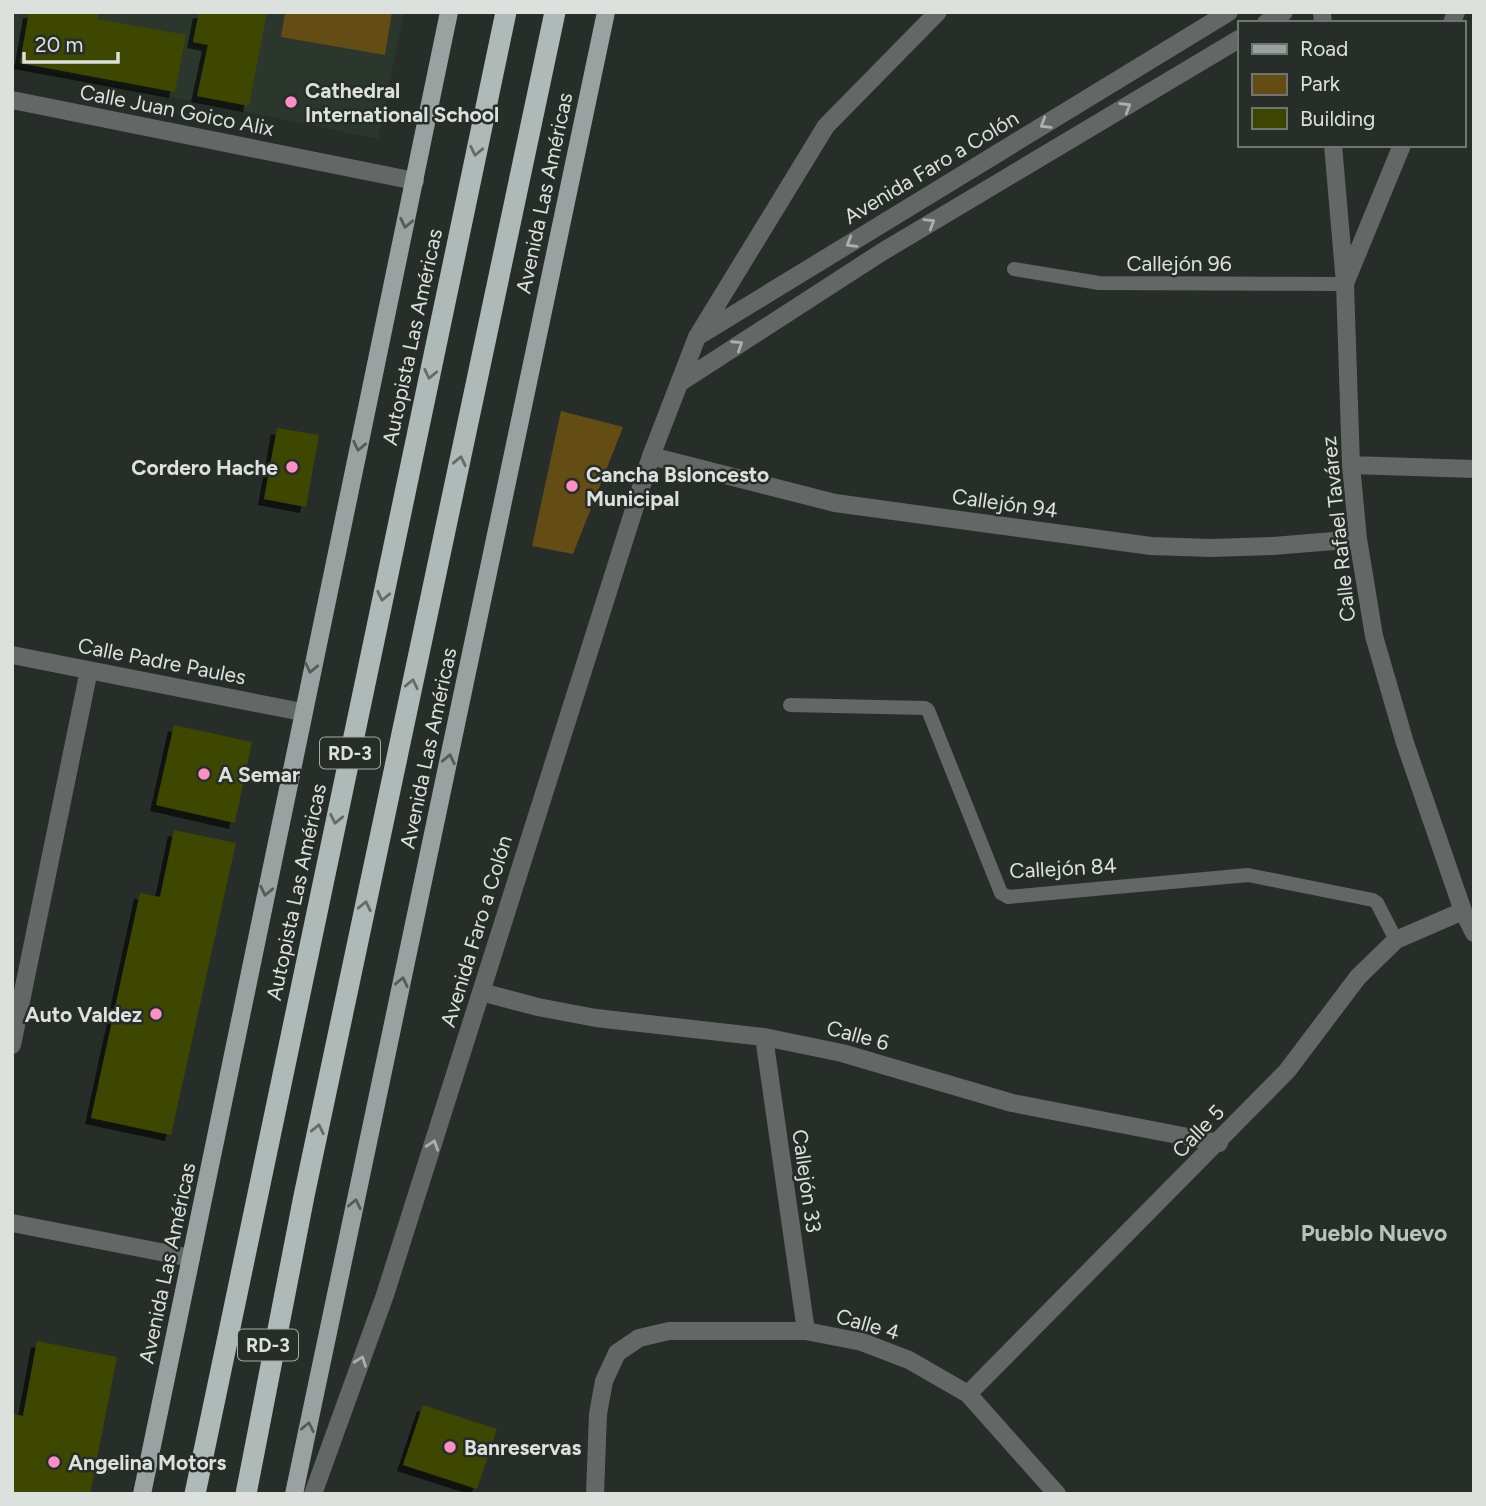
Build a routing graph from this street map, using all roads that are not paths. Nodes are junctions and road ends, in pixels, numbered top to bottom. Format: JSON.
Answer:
{"nodes":[{"id":1,"x":449,"y":12,"type":"edge"},
{"id":2,"x":506,"y":12,"type":"edge"},
{"id":3,"x":555,"y":12,"type":"edge"},
{"id":4,"x":606,"y":12,"type":"edge"},
{"id":5,"x":938,"y":12,"type":"edge"},
{"id":6,"x":1229,"y":12,"type":"edge"},
{"id":7,"x":1238,"y":40,"type":"edge"},
{"id":8,"x":12,"y":100,"type":"edge"},
{"id":9,"x":1333,"y":147,"type":"edge"},
{"id":10,"x":1401,"y":147,"type":"edge"},
{"id":11,"x":415,"y":181,"type":"junction"},
{"id":12,"x":1014,"y":269,"type":"dead end"},
{"id":13,"x":1345,"y":284,"type":"junction"},
{"id":14,"x":697,"y":337,"type":"junction"},
{"id":15,"x":681,"y":382,"type":"junction"},
{"id":16,"x":651,"y":456,"type":"junction"},
{"id":17,"x":1351,"y":465,"type":"junction"},
{"id":18,"x":1474,"y":469,"type":"edge"},
{"id":19,"x":1358,"y":539,"type":"junction"},
{"id":20,"x":12,"y":655,"type":"edge"},
{"id":21,"x":89,"y":670,"type":"junction"},
{"id":22,"x":790,"y":705,"type":"dead end"},
{"id":23,"x":302,"y":712,"type":"junction"},
{"id":24,"x":1463,"y":911,"type":"junction"},
{"id":25,"x":1474,"y":933,"type":"edge"},
{"id":26,"x":1396,"y":940,"type":"junction"},
{"id":27,"x":481,"y":992,"type":"junction"},
{"id":28,"x":764,"y":1037,"type":"junction"},
{"id":29,"x":12,"y":1045,"type":"edge"},
{"id":30,"x":1219,"y":1143,"type":"junction"},
{"id":31,"x":304,"y":1196,"type":"junction"},
{"id":32,"x":12,"y":1223,"type":"edge"},
{"id":33,"x":191,"y":1258,"type":"junction"},
{"id":34,"x":806,"y":1331,"type":"junction"},
{"id":35,"x":968,"y":1394,"type":"junction"},
{"id":36,"x":142,"y":1494,"type":"edge"},
{"id":37,"x":195,"y":1494,"type":"edge"},
{"id":38,"x":232,"y":1494,"type":"edge"},
{"id":39,"x":246,"y":1494,"type":"edge"},
{"id":40,"x":294,"y":1494,"type":"edge"},
{"id":41,"x":313,"y":1494,"type":"edge"},
{"id":42,"x":595,"y":1494,"type":"edge"},
{"id":43,"x":1057,"y":1494,"type":"edge"}],
"edges":[{"from":1,"to":11,"type":"main road","name":"Avenida Las Américas"},
{"from":2,"to":37,"type":"highway","name":"Autopista Las Américas","number":"RD-3","one_way":true},
{"from":31,"to":3,"type":"highway","number":"RD-3","one_way":true},
{"from":40,"to":4,"type":"main road","name":"Avenida Las Américas","one_way":true},
{"from":5,"to":14,"type":"street"},
{"from":6,"to":14,"type":"street","name":"Avenida Faro a Colón","one_way":true},
{"from":15,"to":7,"type":"street","one_way":true},
{"from":8,"to":11,"type":"street","name":"Calle Juan Goico Alix"},
{"from":9,"to":13,"type":"street","name":"Calle Rafael Tavárez"},
{"from":10,"to":13,"type":"street"},
{"from":11,"to":23,"type":"main road","name":"Avenida Las Américas","one_way":true},
{"from":12,"to":13,"type":"lane","name":"Callejón 96"},
{"from":13,"to":17,"type":"street","name":"Calle Rafael Tavárez"},
{"from":14,"to":15,"type":"street","name":"Avenida Faro a Colón"},
{"from":15,"to":16,"type":"street","name":"Avenida Faro a Colón"},
{"from":16,"to":19,"type":"street","name":"Callejón 94"},
{"from":16,"to":27,"type":"street","name":"Avenida Faro a Colón"},
{"from":17,"to":18,"type":"street"},
{"from":17,"to":19,"type":"street","name":"Calle Rafael Tavárez"},
{"from":19,"to":24,"type":"street","name":"Calle Rafael Tavárez"},
{"from":20,"to":21,"type":"street","name":"Calle Padre Paules"},
{"from":21,"to":23,"type":"street","name":"Calle Padre Paules"},
{"from":21,"to":29,"type":"street"},
{"from":22,"to":26,"type":"lane","name":"Callejón 84"},
{"from":23,"to":33,"type":"main road","name":"Avenida Las Américas","one_way":true},
{"from":24,"to":25,"type":"street","name":"Calle Rafael Tavárez"},
{"from":24,"to":26,"type":"street","name":"Calle 5"},
{"from":26,"to":30,"type":"street","name":"Calle 5"},
{"from":27,"to":28,"type":"street","name":"Calle 6"},
{"from":41,"to":27,"type":"street","name":"Avenida Faro a Colón","one_way":true},
{"from":28,"to":30,"type":"street","name":"Calle 6"},
{"from":28,"to":34,"type":"street","name":"Callejón 33"},
{"from":30,"to":35,"type":"street","name":"Calle 5"},
{"from":31,"to":38,"type":"highway","number":"RD-3"},
{"from":31,"to":39,"type":"highway","number":"RD-3"},
{"from":32,"to":33,"type":"street"},
{"from":33,"to":36,"type":"main road","name":"Avenida Las Américas"},
{"from":34,"to":35,"type":"street","name":"Calle 4"},
{"from":34,"to":42,"type":"street","name":"Calle 4"},
{"from":35,"to":43,"type":"street","name":"Calle 4"}]}
